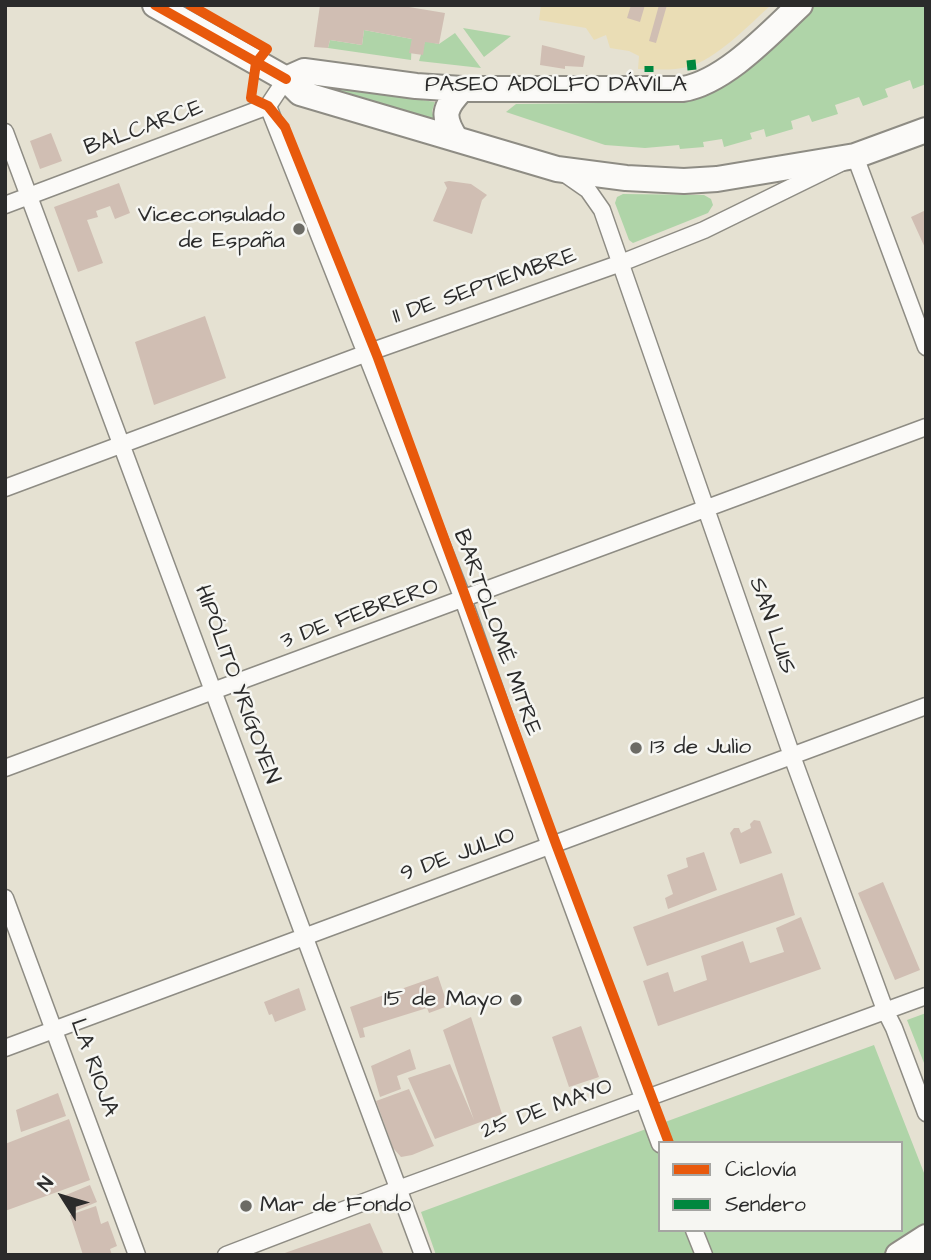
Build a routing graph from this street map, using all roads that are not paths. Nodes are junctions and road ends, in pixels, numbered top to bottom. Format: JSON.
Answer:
{"nodes":[{"id":1,"x":155,"y":5,"type":"edge"},
{"id":2,"x":800,"y":5,"type":"edge"},
{"id":3,"x":286,"y":79,"type":"junction"},
{"id":4,"x":462,"y":89,"type":"junction"},
{"id":5,"x":268,"y":106,"type":"junction"},
{"id":6,"x":926,"y":130,"type":"edge"},
{"id":7,"x":5,"y":132,"type":"edge"},
{"id":8,"x":456,"y":139,"type":"junction"},
{"id":9,"x":855,"y":156,"type":"junction"},
{"id":10,"x":557,"y":169,"type":"junction"},
{"id":11,"x":30,"y":195,"type":"junction"},
{"id":12,"x":5,"y":205,"type":"edge"},
{"id":13,"x":621,"y":263,"type":"junction"},
{"id":14,"x":926,"y":348,"type":"edge"},
{"id":15,"x":366,"y":353,"type":"junction"},
{"id":16,"x":926,"y":427,"type":"edge"},
{"id":17,"x":122,"y":445,"type":"junction"},
{"id":18,"x":5,"y":488,"type":"edge"},
{"id":19,"x":706,"y":508,"type":"junction"},
{"id":20,"x":463,"y":599,"type":"junction"},
{"id":21,"x":214,"y":691,"type":"junction"},
{"id":22,"x":926,"y":706,"type":"edge"},
{"id":23,"x":792,"y":756,"type":"junction"},
{"id":24,"x":5,"y":768,"type":"edge"},
{"id":25,"x":550,"y":846,"type":"junction"},
{"id":26,"x":5,"y":898,"type":"edge"},
{"id":27,"x":305,"y":936,"type":"junction"},
{"id":28,"x":926,"y":996,"type":"edge"},
{"id":29,"x":885,"y":1010,"type":"junction"},
{"id":30,"x":54,"y":1029,"type":"junction"},
{"id":31,"x":5,"y":1048,"type":"edge"},
{"id":32,"x":643,"y":1099,"type":"junction"},
{"id":33,"x":926,"y":1113,"type":"edge"},
{"id":34,"x":659,"y":1141,"type":"edge"},
{"id":35,"x":398,"y":1189,"type":"junction"},
{"id":36,"x":696,"y":1232,"type":"edge"},
{"id":37,"x":926,"y":1237,"type":"edge"},
{"id":38,"x":138,"y":1255,"type":"edge"},
{"id":39,"x":226,"y":1255,"type":"edge"},
{"id":40,"x":423,"y":1255,"type":"edge"},
{"id":41,"x":704,"y":1255,"type":"edge"},
{"id":42,"x":898,"y":1255,"type":"edge"}],
"edges":[{"from":1,"to":3,"type":"main road"},
{"from":2,"to":4,"type":"main road","name":"PASEO ADOLFO DÁVILA"},
{"from":3,"to":4,"type":"main road","name":"PASEO ADOLFO DÁVILA"},
{"from":3,"to":5,"type":"street"},
{"from":3,"to":8,"type":"main road"},
{"from":4,"to":8,"type":"main road"},
{"from":5,"to":11,"type":"street","name":"BALCARCE"},
{"from":5,"to":15,"type":"street","name":"BARTOLOMÉ MITRE"},
{"from":6,"to":9,"type":"main road"},
{"from":7,"to":11,"type":"street","name":"HIPÓLITO YRIGOYEN"},
{"from":8,"to":10,"type":"main road"},
{"from":9,"to":10,"type":"main road"},
{"from":9,"to":13,"type":"street","name":"11 DE SEPTIEMBRE"},
{"from":9,"to":14,"type":"street"},
{"from":10,"to":13,"type":"street","name":"SAN LUIS"},
{"from":11,"to":12,"type":"street","name":"BALCARCE"},
{"from":11,"to":17,"type":"street","name":"HIPÓLITO YRIGOYEN"},
{"from":13,"to":15,"type":"street","name":"11 DE SEPTIEMBRE"},
{"from":13,"to":19,"type":"street","name":"SAN LUIS"},
{"from":15,"to":17,"type":"street","name":"11 DE SEPTIEMBRE"},
{"from":15,"to":20,"type":"street","name":"BARTOLOMÉ MITRE"},
{"from":16,"to":19,"type":"street","name":"3 DE FEBRERO"},
{"from":17,"to":18,"type":"street","name":"11 DE SEPTIEMBRE"},
{"from":17,"to":21,"type":"street","name":"HIPÓLITO YRIGOYEN"},
{"from":19,"to":20,"type":"street","name":"3 DE FEBRERO"},
{"from":19,"to":23,"type":"street","name":"SAN LUIS"},
{"from":20,"to":21,"type":"street","name":"3 DE FEBRERO"},
{"from":20,"to":25,"type":"street","name":"BARTOLOMÉ MITRE"},
{"from":21,"to":24,"type":"street","name":"3 DE FEBRERO"},
{"from":21,"to":27,"type":"street","name":"HIPÓLITO YRIGOYEN"},
{"from":22,"to":23,"type":"street","name":"9 DE JULIO"},
{"from":23,"to":25,"type":"street","name":"9 DE JULIO"},
{"from":23,"to":29,"type":"street","name":"SAN LUIS"},
{"from":25,"to":27,"type":"street","name":"9 DE JULIO"},
{"from":25,"to":32,"type":"street","name":"BARTOLOMÉ MITRE"},
{"from":26,"to":30,"type":"street","name":"LA RIOJA"},
{"from":27,"to":30,"type":"street","name":"9 DE JULIO"},
{"from":27,"to":35,"type":"street","name":"HIPÓLITO YRIGOYEN"},
{"from":28,"to":29,"type":"street","name":"25 DE MAYO"},
{"from":29,"to":32,"type":"street","name":"25 DE MAYO"},
{"from":29,"to":33,"type":"street","name":"SAN LUIS"},
{"from":30,"to":31,"type":"street","name":"9 DE JULIO"},
{"from":30,"to":38,"type":"street","name":"LA RIOJA"},
{"from":32,"to":34,"type":"street","name":"BARTOLOMÉ MITRE"},
{"from":32,"to":35,"type":"street","name":"25 DE MAYO"},
{"from":35,"to":39,"type":"street","name":"25 DE MAYO"},
{"from":35,"to":40,"type":"street","name":"HIPÓLITO YRIGOYEN"},
{"from":36,"to":41,"type":"street"},
{"from":37,"to":42,"type":"main road"}]}
